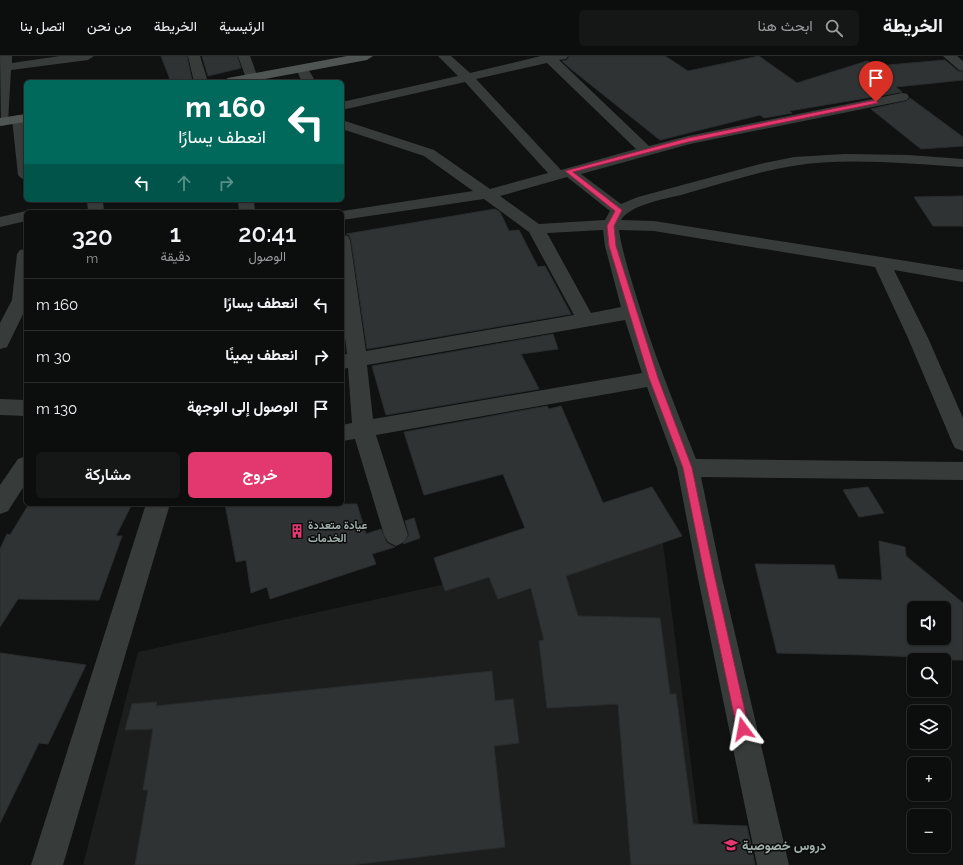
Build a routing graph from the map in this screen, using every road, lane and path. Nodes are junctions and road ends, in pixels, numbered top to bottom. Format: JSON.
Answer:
{"nodes":[{"id":1,"x":88,"y":56,"type":"edge"},
{"id":2,"x":194,"y":56,"type":"edge"},
{"id":3,"x":244,"y":56,"type":"edge"},
{"id":4,"x":367,"y":56,"type":"edge"},
{"id":5,"x":444,"y":56,"type":"edge"},
{"id":6,"x":949,"y":56,"type":"edge"},
{"id":7,"x":553,"y":57,"type":"edge"},
{"id":8,"x":3,"y":64,"type":"edge"},
{"id":9,"x":963,"y":67,"type":"edge"},
{"id":10,"x":302,"y":69,"type":"junction"},
{"id":11,"x":466,"y":77,"type":"junction"},
{"id":12,"x":252,"y":78,"type":"junction"},
{"id":13,"x":200,"y":80,"type":"edge"},
{"id":14,"x":240,"y":80,"type":"edge"},
{"id":15,"x":308,"y":80,"type":"edge"},
{"id":16,"x":902,"y":97,"type":"dead end"},
{"id":17,"x":344,"y":106,"type":"edge"},
{"id":18,"x":22,"y":118,"type":"edge"},
{"id":19,"x":1,"y":122,"type":"edge"},
{"id":20,"x":344,"y":125,"type":"edge"},
{"id":21,"x":24,"y":146,"type":"edge"},
{"id":22,"x":646,"y":151,"type":"junction"},
{"id":23,"x":962,"y":165,"type":"edge"},
{"id":24,"x":563,"y":173,"type":"junction"},
{"id":25,"x":488,"y":194,"type":"junction"},
{"id":26,"x":344,"y":215,"type":"edge"},
{"id":27,"x":24,"y":216,"type":"edge"},
{"id":28,"x":615,"y":218,"type":"junction"},
{"id":29,"x":0,"y":222,"type":"edge"},
{"id":30,"x":536,"y":228,"type":"junction"},
{"id":31,"x":881,"y":262,"type":"junction"},
{"id":32,"x":344,"y":270,"type":"edge"},
{"id":33,"x":24,"y":272,"type":"edge"},
{"id":34,"x":963,"y":276,"type":"edge"},
{"id":35,"x":632,"y":312,"type":"junction"},
{"id":36,"x":586,"y":320,"type":"junction"},
{"id":37,"x":0,"y":342,"type":"edge"},
{"id":38,"x":350,"y":361,"type":"edge"},
{"id":39,"x":654,"y":378,"type":"junction"},
{"id":40,"x":0,"y":407,"type":"edge"},
{"id":41,"x":24,"y":408,"type":"edge"},
{"id":42,"x":363,"y":429,"type":"junction"},
{"id":43,"x":344,"y":433,"type":"edge"},
{"id":44,"x":963,"y":442,"type":"edge"},
{"id":45,"x":24,"y":468,"type":"edge"},
{"id":46,"x":688,"y":468,"type":"junction"},
{"id":47,"x":963,"y":471,"type":"edge"},
{"id":48,"x":0,"y":504,"type":"edge"},
{"id":49,"x":157,"y":506,"type":"edge"},
{"id":50,"x":396,"y":535,"type":"dead end"},
{"id":51,"x":47,"y":865,"type":"edge"},
{"id":52,"x":773,"y":865,"type":"edge"}],
"edges":[{"from":1,"to":8,"type":"street"},
{"from":2,"to":13,"type":"street"},
{"from":3,"to":12,"type":"street"},
{"from":4,"to":10,"type":"main road"},
{"from":5,"to":11,"type":"street"},
{"from":6,"to":9,"type":"street"},
{"from":7,"to":11,"type":"street"},
{"from":7,"to":22,"type":"street"},
{"from":8,"to":19,"type":"street"},
{"from":10,"to":12,"type":"main road"},
{"from":10,"to":15,"type":"street"},
{"from":11,"to":17,"type":"street"},
{"from":11,"to":24,"type":"street"},
{"from":12,"to":14,"type":"main road"},
{"from":16,"to":22,"type":"street"},
{"from":18,"to":19,"type":"main road"},
{"from":18,"to":21,"type":"street"},
{"from":20,"to":25,"type":"street"},
{"from":22,"to":24,"type":"street"},
{"from":23,"to":28,"type":"street"},
{"from":24,"to":25,"type":"street"},
{"from":24,"to":28,"type":"street"},
{"from":25,"to":26,"type":"street"},
{"from":25,"to":30,"type":"street"},
{"from":27,"to":29,"type":"street"},
{"from":28,"to":30,"type":"street"},
{"from":28,"to":31,"type":"street"},
{"from":28,"to":35,"type":"street"},
{"from":30,"to":36,"type":"street"},
{"from":31,"to":34,"type":"street"},
{"from":31,"to":44,"type":"street"},
{"from":32,"to":38,"type":"street"},
{"from":33,"to":37,"type":"street"},
{"from":35,"to":36,"type":"street"},
{"from":35,"to":39,"type":"street"},
{"from":36,"to":38,"type":"street"},
{"from":38,"to":42,"type":"street"},
{"from":39,"to":42,"type":"street"},
{"from":39,"to":46,"type":"street"},
{"from":40,"to":41,"type":"street"},
{"from":42,"to":43,"type":"street"},
{"from":42,"to":50,"type":"street"},
{"from":45,"to":48,"type":"street"},
{"from":46,"to":47,"type":"street"},
{"from":46,"to":52,"type":"street"},
{"from":49,"to":51,"type":"street"}]}
